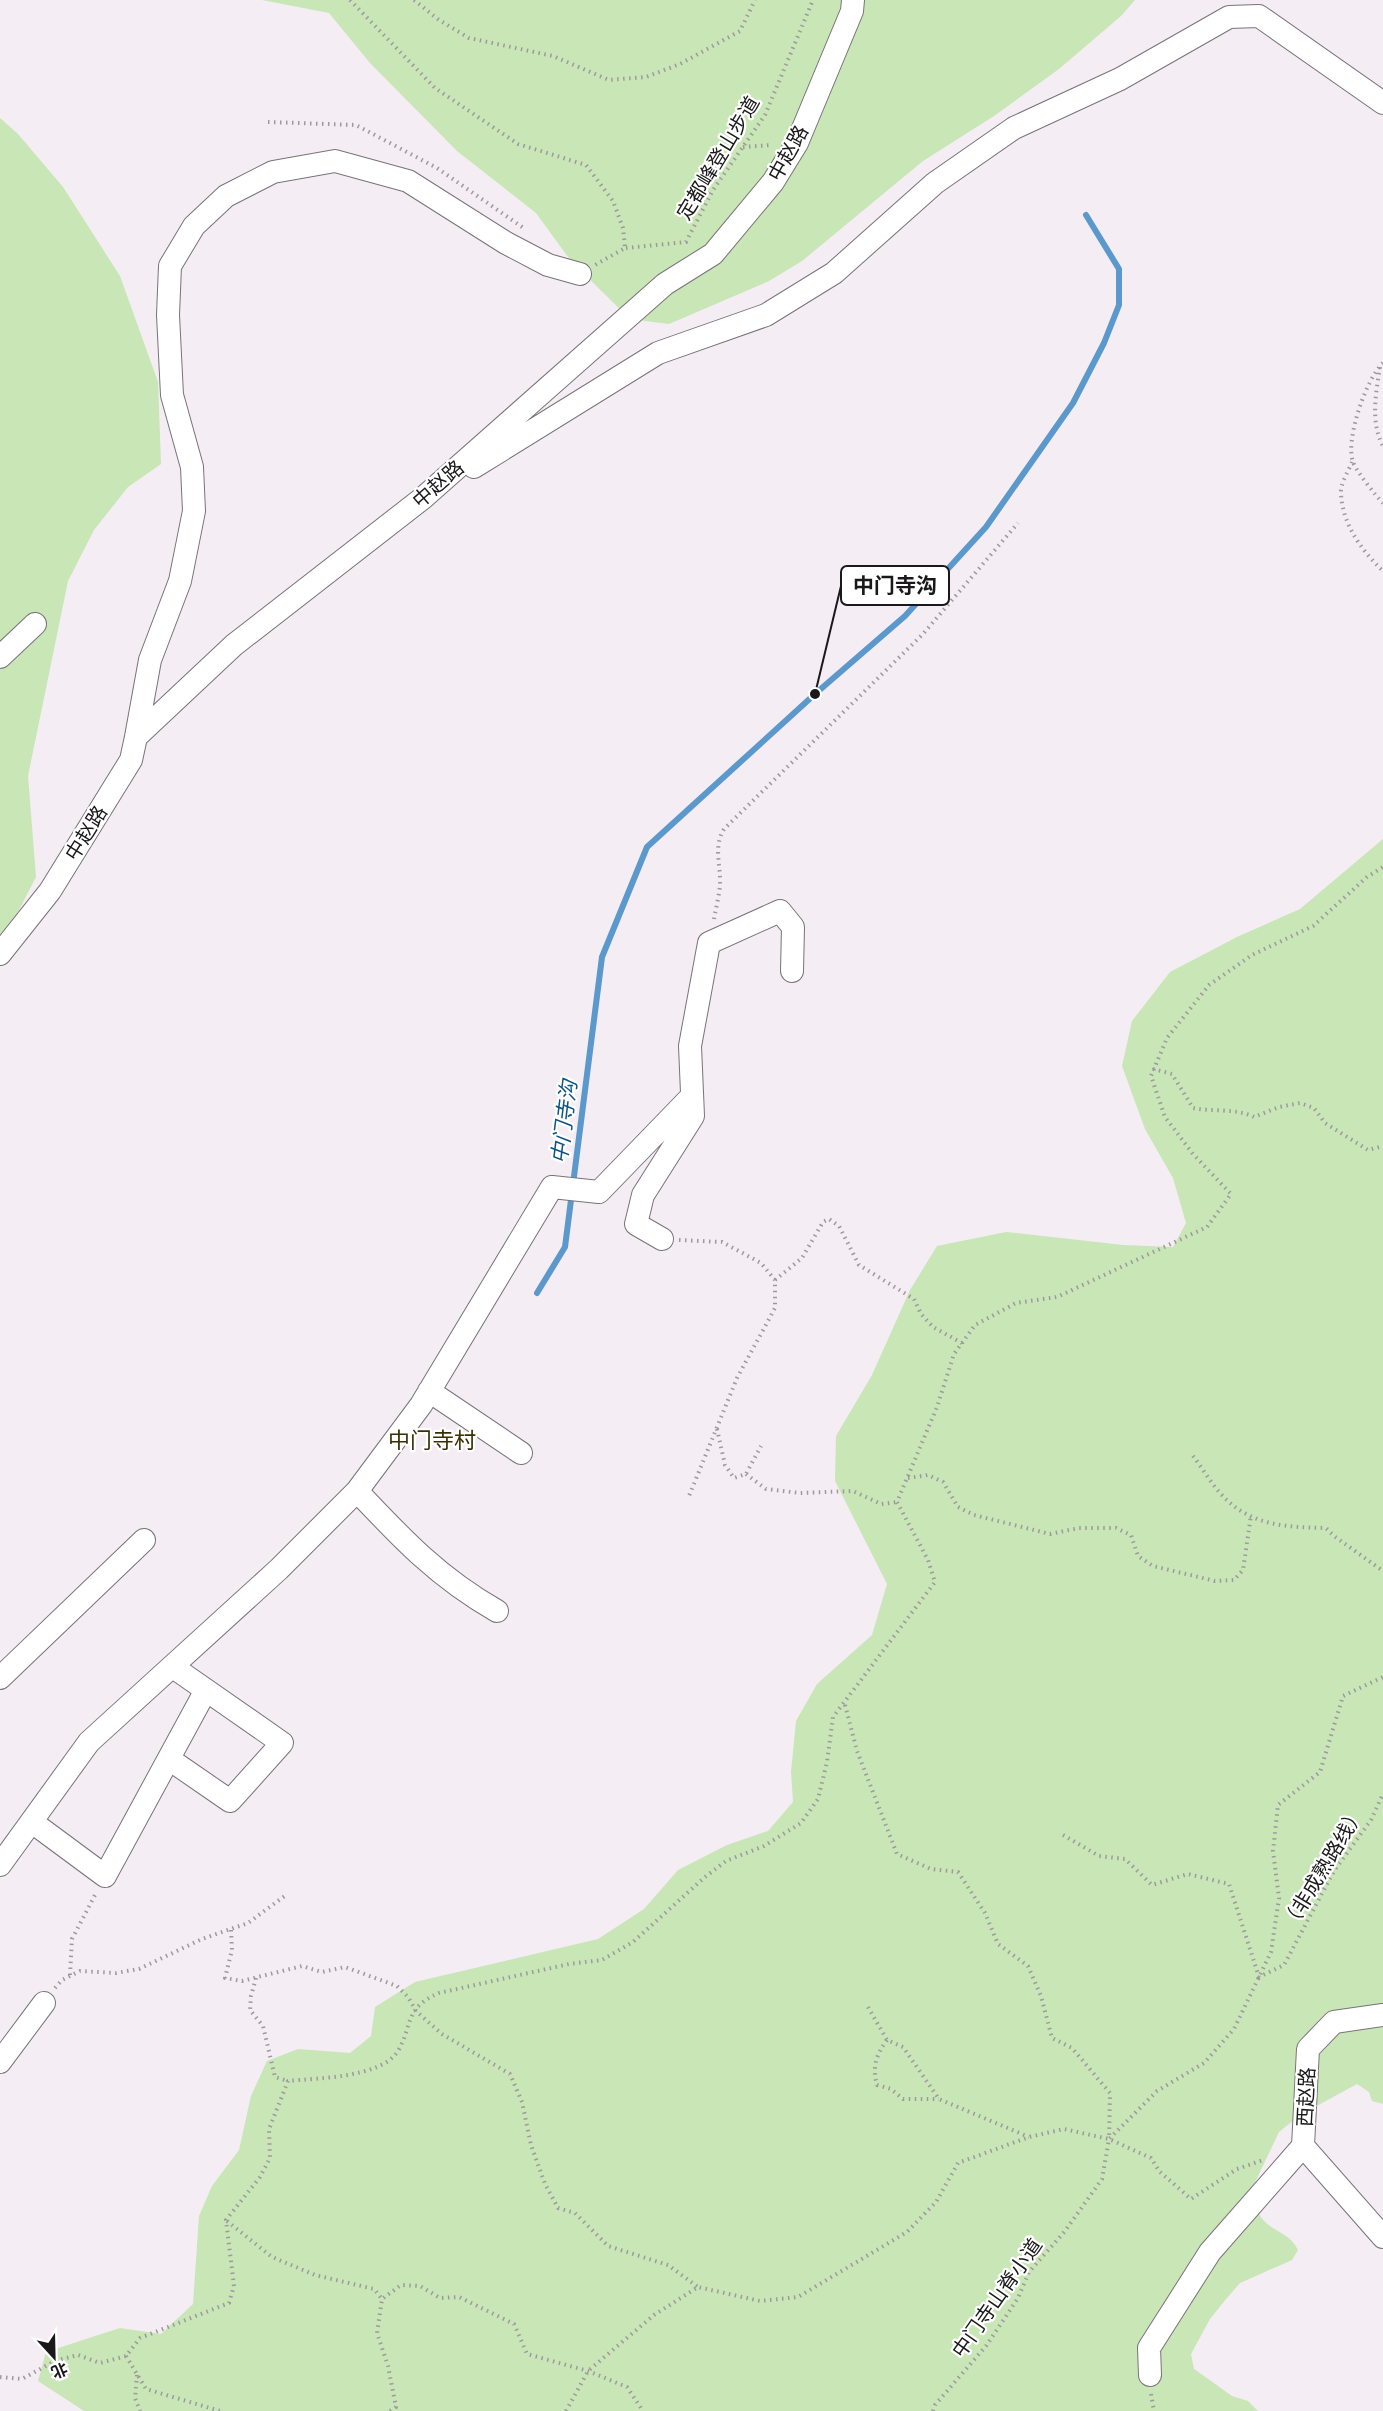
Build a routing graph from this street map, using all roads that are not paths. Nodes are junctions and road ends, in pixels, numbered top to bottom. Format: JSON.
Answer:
{"nodes":[{"id":1,"x":854,"y":0,"type":"edge"},
{"id":2,"x":1383,"y":103,"type":"edge"},
{"id":3,"x":580,"y":274,"type":"road end"},
{"id":4,"x":423,"y":498,"type":"junction"},
{"id":5,"x":35,"y":624,"type":"dead end"},
{"id":6,"x":0,"y":657,"type":"edge"},
{"id":7,"x":136,"y":737,"type":"junction"},
{"id":8,"x":0,"y":954,"type":"edge"},
{"id":9,"x":792,"y":971,"type":"dead end"},
{"id":10,"x":692,"y":1096,"type":"junction"},
{"id":11,"x":662,"y":1239,"type":"road end"},
{"id":12,"x":429,"y":1391,"type":"junction"},
{"id":13,"x":521,"y":1453,"type":"dead end"},
{"id":14,"x":357,"y":1491,"type":"junction"},
{"id":15,"x":144,"y":1540,"type":"dead end"},
{"id":16,"x":496,"y":1611,"type":"dead end"},
{"id":17,"x":173,"y":1667,"type":"junction"},
{"id":18,"x":0,"y":1678,"type":"edge"},
{"id":19,"x":206,"y":1690,"type":"junction"},
{"id":20,"x":168,"y":1759,"type":"junction"},
{"id":21,"x":32,"y":1822,"type":"junction"},
{"id":22,"x":0,"y":1865,"type":"edge"},
{"id":23,"x":44,"y":2002,"type":"road end"},
{"id":24,"x":1383,"y":2015,"type":"edge"},
{"id":25,"x":0,"y":2062,"type":"edge"},
{"id":26,"x":1303,"y":2146,"type":"junction"},
{"id":27,"x":1383,"y":2237,"type":"edge"},
{"id":28,"x":1149,"y":2375,"type":"dead end"}],
"edges":[{"from":1,"to":4,"type":"street","name":"中赵路"},
{"from":2,"to":4,"type":"street"},
{"from":3,"to":7,"type":"street"},
{"from":4,"to":7,"type":"street","name":"中赵路"},
{"from":5,"to":6,"type":"street"},
{"from":7,"to":8,"type":"street","name":"中赵路"},
{"from":9,"to":10,"type":"street"},
{"from":10,"to":11,"type":"street"},
{"from":10,"to":12,"type":"street"},
{"from":12,"to":13,"type":"street"},
{"from":12,"to":14,"type":"street"},
{"from":14,"to":16,"type":"street"},
{"from":14,"to":17,"type":"street"},
{"from":15,"to":18,"type":"street"},
{"from":17,"to":19,"type":"street"},
{"from":17,"to":21,"type":"street"},
{"from":19,"to":20,"type":"street"},
{"from":19,"to":20,"type":"street"},
{"from":20,"to":21,"type":"street"},
{"from":21,"to":22,"type":"street"},
{"from":23,"to":25,"type":"street"},
{"from":24,"to":26,"type":"street","name":"西赵路"},
{"from":26,"to":27,"type":"street","name":"西赵路"},
{"from":26,"to":28,"type":"street"}]}
